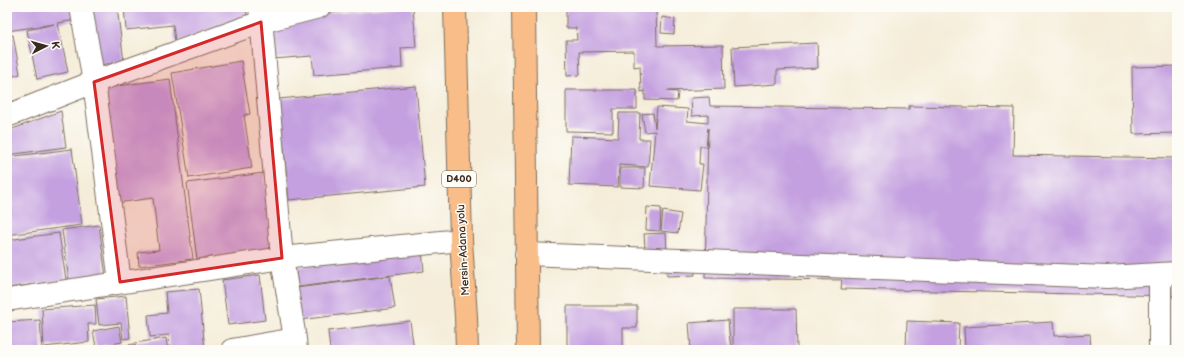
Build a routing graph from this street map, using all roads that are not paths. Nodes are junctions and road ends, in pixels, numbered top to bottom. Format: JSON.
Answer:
{"nodes":[{"id":1,"x":81,"y":7,"type":"edge"},
{"id":2,"x":319,"y":7,"type":"edge"},
{"id":3,"x":455,"y":7,"type":"edge"},
{"id":4,"x":524,"y":7,"type":"edge"},
{"id":5,"x":260,"y":14,"type":"edge"},
{"id":6,"x":94,"y":82,"type":"junction"},
{"id":7,"x":7,"y":116,"type":"edge"},
{"id":8,"x":461,"y":240,"type":"junction"},
{"id":9,"x":526,"y":254,"type":"junction"},
{"id":10,"x":282,"y":258,"type":"junction"},
{"id":11,"x":1168,"y":273,"type":"edge"},
{"id":12,"x":120,"y":282,"type":"junction"},
{"id":13,"x":7,"y":300,"type":"edge"},
{"id":14,"x":295,"y":345,"type":"edge"},
{"id":15,"x":232,"y":350,"type":"edge"},
{"id":16,"x":467,"y":350,"type":"edge"},
{"id":17,"x":528,"y":350,"type":"edge"},
{"id":18,"x":1160,"y":350,"type":"edge"}],
"edges":[{"from":1,"to":6,"type":"street"},
{"from":2,"to":5,"type":"street"},
{"from":3,"to":8,"type":"highway","name":"Mersin-Adana yolu","number":"D400"},
{"from":4,"to":9,"type":"highway"},
{"from":5,"to":6,"type":"street"},
{"from":5,"to":10,"type":"street"},
{"from":6,"to":7,"type":"street"},
{"from":6,"to":12,"type":"street"},
{"from":8,"to":10,"type":"street"},
{"from":8,"to":16,"type":"highway","name":"Mersin-Adana yolu","number":"D400"},
{"from":9,"to":11,"type":"street"},
{"from":9,"to":17,"type":"highway"},
{"from":10,"to":12,"type":"street"},
{"from":10,"to":14,"type":"street"},
{"from":11,"to":18,"type":"street"},
{"from":12,"to":13,"type":"street"},
{"from":14,"to":15,"type":"street"}]}
